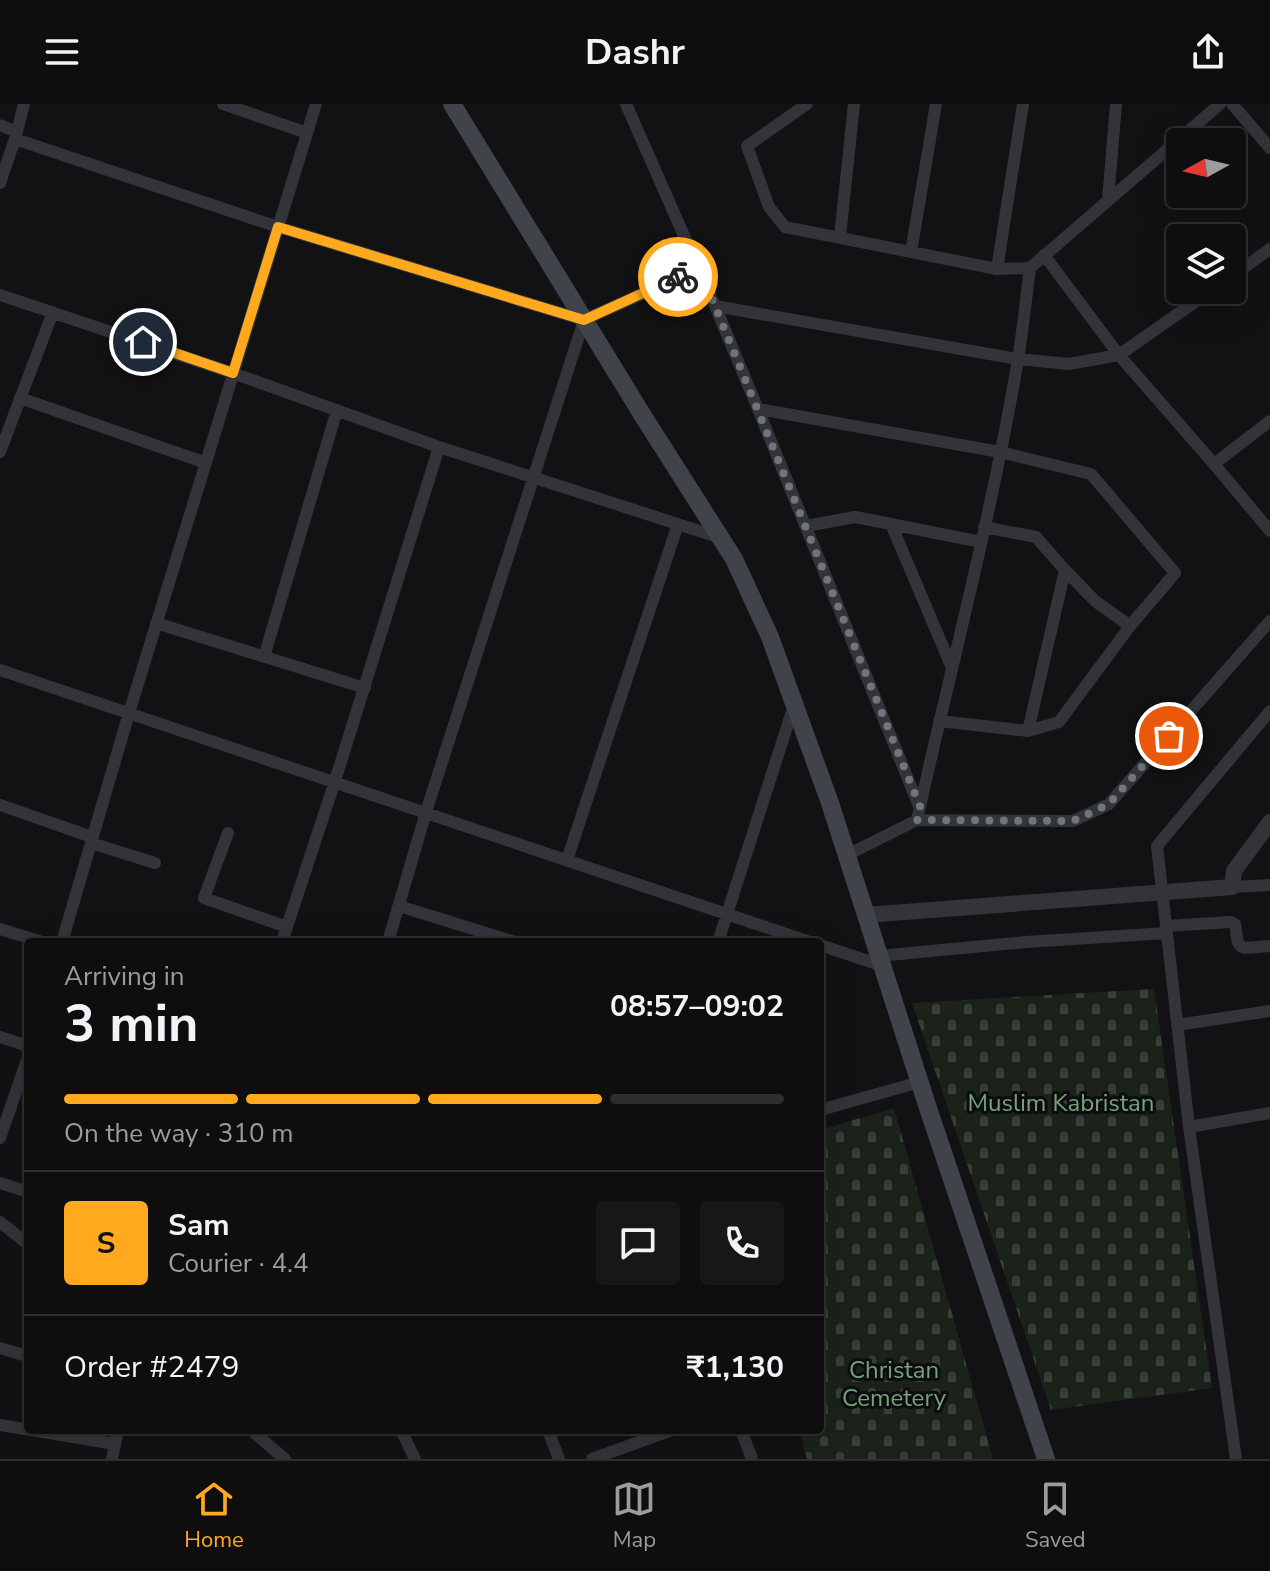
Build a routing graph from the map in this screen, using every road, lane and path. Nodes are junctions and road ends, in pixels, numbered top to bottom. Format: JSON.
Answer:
{"nodes":[{"id":1,"x":24,"y":104,"type":"edge"},
{"id":2,"x":223,"y":104,"type":"edge"},
{"id":3,"x":316,"y":104,"type":"edge"},
{"id":4,"x":452,"y":104,"type":"edge"},
{"id":5,"x":626,"y":104,"type":"edge"},
{"id":6,"x":807,"y":104,"type":"edge"},
{"id":7,"x":854,"y":104,"type":"edge"},
{"id":8,"x":936,"y":104,"type":"edge"},
{"id":9,"x":1023,"y":104,"type":"edge"},
{"id":10,"x":1116,"y":104,"type":"edge"},
{"id":11,"x":1220,"y":104,"type":"edge"},
{"id":12,"x":1232,"y":104,"type":"edge"},
{"id":13,"x":0,"y":125,"type":"edge"},
{"id":14,"x":307,"y":133,"type":"junction"},
{"id":15,"x":16,"y":136,"type":"junction"},
{"id":16,"x":1270,"y":148,"type":"edge"},
{"id":17,"x":0,"y":183,"type":"edge"},
{"id":18,"x":1108,"y":200,"type":"junction"},
{"id":19,"x":278,"y":227,"type":"junction"},
{"id":20,"x":840,"y":237,"type":"junction"},
{"id":21,"x":1270,"y":249,"type":"edge"},
{"id":22,"x":911,"y":252,"type":"junction"},
{"id":23,"x":1044,"y":255,"type":"junction"},
{"id":24,"x":1246,"y":266,"type":"edge"},
{"id":25,"x":699,"y":268,"type":"junction"},
{"id":26,"x":1030,"y":268,"type":"junction"},
{"id":27,"x":997,"y":269,"type":"junction"},
{"id":28,"x":0,"y":295,"type":"edge"},
{"id":29,"x":1192,"y":304,"type":"edge"},
{"id":30,"x":715,"y":306,"type":"junction"},
{"id":31,"x":53,"y":312,"type":"junction"},
{"id":32,"x":584,"y":320,"type":"junction"},
{"id":33,"x":1119,"y":355,"type":"junction"},
{"id":34,"x":1018,"y":359,"type":"junction"},
{"id":35,"x":233,"y":373,"type":"junction"},
{"id":36,"x":20,"y":398,"type":"junction"},
{"id":37,"x":758,"y":409,"type":"junction"},
{"id":38,"x":337,"y":410,"type":"junction"},
{"id":39,"x":1270,"y":421,"type":"edge"},
{"id":40,"x":439,"y":447,"type":"junction"},
{"id":41,"x":0,"y":452,"type":"edge"},
{"id":42,"x":1000,"y":452,"type":"junction"},
{"id":43,"x":206,"y":463,"type":"junction"},
{"id":44,"x":1214,"y":464,"type":"junction"},
{"id":45,"x":533,"y":478,"type":"junction"},
{"id":46,"x":678,"y":524,"type":"junction"},
{"id":47,"x":891,"y":524,"type":"junction"},
{"id":48,"x":806,"y":526,"type":"junction"},
{"id":49,"x":984,"y":527,"type":"junction"},
{"id":50,"x":1270,"y":531,"type":"edge"},
{"id":51,"x":721,"y":538,"type":"junction"},
{"id":52,"x":981,"y":542,"type":"junction"},
{"id":53,"x":1065,"y":570,"type":"junction"},
{"id":54,"x":1270,"y":621,"type":"edge"},
{"id":55,"x":156,"y":623,"type":"junction"},
{"id":56,"x":1130,"y":626,"type":"junction"},
{"id":57,"x":264,"y":657,"type":"junction"},
{"id":58,"x":952,"y":668,"type":"junction"},
{"id":59,"x":0,"y":670,"type":"edge"},
{"id":60,"x":365,"y":688,"type":"junction"},
{"id":61,"x":794,"y":704,"type":"junction"},
{"id":62,"x":1270,"y":711,"type":"edge"},
{"id":63,"x":129,"y":713,"type":"junction"},
{"id":64,"x":939,"y":721,"type":"junction"},
{"id":65,"x":1028,"y":731,"type":"junction"},
{"id":66,"x":335,"y":781,"type":"junction"},
{"id":67,"x":0,"y":805,"type":"edge"},
{"id":68,"x":426,"y":812,"type":"junction"},
{"id":69,"x":918,"y":813,"type":"junction"},
{"id":70,"x":1270,"y":822,"type":"edge"},
{"id":71,"x":228,"y":833,"type":"dead end"},
{"id":72,"x":92,"y":840,"type":"junction"},
{"id":73,"x":847,"y":855,"type":"junction"},
{"id":74,"x":567,"y":860,"type":"junction"},
{"id":75,"x":155,"y":863,"type":"dead end"},
{"id":76,"x":1270,"y":885,"type":"edge"},
{"id":77,"x":1232,"y":887,"type":"junction"},
{"id":78,"x":1162,"y":892,"type":"junction"},
{"id":79,"x":399,"y":906,"type":"junction"},
{"id":80,"x":728,"y":914,"type":"junction"},
{"id":81,"x":866,"y":915,"type":"junction"},
{"id":82,"x":287,"y":927,"type":"junction"},
{"id":83,"x":0,"y":929,"type":"edge"},
{"id":84,"x":1166,"y":929,"type":"junction"},
{"id":85,"x":29,"y":938,"type":"edge"},
{"id":86,"x":63,"y":938,"type":"edge"},
{"id":87,"x":283,"y":938,"type":"edge"},
{"id":88,"x":389,"y":938,"type":"edge"},
{"id":89,"x":498,"y":938,"type":"edge"},
{"id":90,"x":719,"y":938,"type":"edge"},
{"id":91,"x":798,"y":938,"type":"edge"},
{"id":92,"x":824,"y":946,"type":"edge"},
{"id":93,"x":1270,"y":946,"type":"edge"},
{"id":94,"x":881,"y":961,"type":"junction"},
{"id":95,"x":1270,"y":1011,"type":"edge"},
{"id":96,"x":1177,"y":1025,"type":"junction"},
{"id":97,"x":0,"y":1037,"type":"edge"},
{"id":98,"x":24,"y":1045,"type":"edge"},
{"id":99,"x":24,"y":1069,"type":"edge"},
{"id":100,"x":920,"y":1082,"type":"junction"},
{"id":101,"x":824,"y":1109,"type":"edge"},
{"id":102,"x":1270,"y":1113,"type":"edge"},
{"id":103,"x":1189,"y":1127,"type":"junction"},
{"id":104,"x":0,"y":1138,"type":"edge"},
{"id":105,"x":0,"y":1183,"type":"edge"},
{"id":106,"x":24,"y":1191,"type":"edge"},
{"id":107,"x":0,"y":1222,"type":"edge"},
{"id":108,"x":24,"y":1241,"type":"edge"},
{"id":109,"x":0,"y":1348,"type":"edge"},
{"id":110,"x":23,"y":1355,"type":"dead end"},
{"id":111,"x":0,"y":1425,"type":"edge"},
{"id":112,"x":24,"y":1429,"type":"edge"},
{"id":113,"x":54,"y":1434,"type":"edge"},
{"id":114,"x":117,"y":1434,"type":"edge"},
{"id":115,"x":260,"y":1434,"type":"edge"},
{"id":116,"x":403,"y":1434,"type":"edge"},
{"id":117,"x":550,"y":1434,"type":"edge"},
{"id":118,"x":651,"y":1434,"type":"edge"},
{"id":119,"x":743,"y":1434,"type":"edge"},
{"id":120,"x":115,"y":1444,"type":"junction"},
{"id":121,"x":112,"y":1459,"type":"edge"},
{"id":122,"x":285,"y":1459,"type":"edge"},
{"id":123,"x":415,"y":1459,"type":"edge"},
{"id":124,"x":559,"y":1459,"type":"edge"},
{"id":125,"x":592,"y":1459,"type":"edge"},
{"id":126,"x":752,"y":1459,"type":"edge"},
{"id":127,"x":1046,"y":1459,"type":"edge"},
{"id":128,"x":1236,"y":1459,"type":"edge"}],
"edges":[{"from":1,"to":15,"type":"street"},
{"from":2,"to":14,"type":"street"},
{"from":3,"to":14,"type":"street"},
{"from":4,"to":32,"type":"main road"},
{"from":5,"to":25,"type":"street"},
{"from":6,"to":20,"type":"street"},
{"from":7,"to":20,"type":"street"},
{"from":8,"to":22,"type":"street"},
{"from":9,"to":27,"type":"street"},
{"from":10,"to":18,"type":"street"},
{"from":11,"to":18,"type":"street"},
{"from":12,"to":16,"type":"street"},
{"from":13,"to":15,"type":"street"},
{"from":14,"to":19,"type":"street"},
{"from":15,"to":17,"type":"street"},
{"from":15,"to":19,"type":"street"},
{"from":18,"to":23,"type":"street"},
{"from":19,"to":32,"type":"street"},
{"from":19,"to":35,"type":"street"},
{"from":20,"to":22,"type":"street"},
{"from":21,"to":24,"type":"street"},
{"from":22,"to":27,"type":"street"},
{"from":23,"to":26,"type":"street"},
{"from":23,"to":33,"type":"street"},
{"from":25,"to":30,"type":"street"},
{"from":25,"to":32,"type":"street"},
{"from":26,"to":27,"type":"street"},
{"from":26,"to":34,"type":"street"},
{"from":28,"to":31,"type":"street"},
{"from":29,"to":33,"type":"street"},
{"from":30,"to":34,"type":"street"},
{"from":30,"to":37,"type":"street"},
{"from":31,"to":35,"type":"street"},
{"from":31,"to":36,"type":"street"},
{"from":32,"to":45,"type":"street"},
{"from":32,"to":51,"type":"main road"},
{"from":33,"to":34,"type":"street"},
{"from":33,"to":44,"type":"street"},
{"from":34,"to":42,"type":"street"},
{"from":35,"to":38,"type":"street"},
{"from":35,"to":43,"type":"street"},
{"from":36,"to":41,"type":"street"},
{"from":36,"to":43,"type":"street"},
{"from":37,"to":42,"type":"street"},
{"from":37,"to":48,"type":"street"},
{"from":38,"to":40,"type":"street"},
{"from":38,"to":57,"type":"street"},
{"from":39,"to":44,"type":"street"},
{"from":40,"to":45,"type":"street"},
{"from":40,"to":60,"type":"street"},
{"from":42,"to":49,"type":"street"},
{"from":42,"to":56,"type":"street"},
{"from":43,"to":55,"type":"street"},
{"from":44,"to":50,"type":"street"},
{"from":45,"to":46,"type":"street"},
{"from":45,"to":68,"type":"street"},
{"from":46,"to":51,"type":"street"},
{"from":46,"to":74,"type":"street"},
{"from":47,"to":48,"type":"street"},
{"from":47,"to":52,"type":"street"},
{"from":47,"to":58,"type":"street"},
{"from":48,"to":69,"type":"street"},
{"from":49,"to":52,"type":"street"},
{"from":49,"to":53,"type":"street"},
{"from":51,"to":61,"type":"main road"},
{"from":52,"to":58,"type":"street"},
{"from":53,"to":56,"type":"street"},
{"from":53,"to":65,"type":"street"},
{"from":54,"to":69,"type":"street"},
{"from":55,"to":57,"type":"street"},
{"from":55,"to":63,"type":"street"},
{"from":56,"to":65,"type":"street"},
{"from":57,"to":60,"type":"street"},
{"from":58,"to":64,"type":"street"},
{"from":59,"to":63,"type":"street"},
{"from":60,"to":66,"type":"street"},
{"from":61,"to":73,"type":"main road"},
{"from":61,"to":80,"type":"street"},
{"from":62,"to":78,"type":"street"},
{"from":63,"to":66,"type":"street"},
{"from":63,"to":72,"type":"street"},
{"from":64,"to":65,"type":"street"},
{"from":64,"to":69,"type":"street"},
{"from":66,"to":68,"type":"street"},
{"from":66,"to":82,"type":"street"},
{"from":67,"to":72,"type":"street"},
{"from":68,"to":74,"type":"street"},
{"from":68,"to":79,"type":"street"},
{"from":69,"to":73,"type":"street"},
{"from":70,"to":77,"type":"street"},
{"from":71,"to":82,"type":"street"},
{"from":72,"to":75,"type":"street"},
{"from":72,"to":86,"type":"street"},
{"from":73,"to":81,"type":"main road"},
{"from":74,"to":80,"type":"street"},
{"from":76,"to":77,"type":"street"},
{"from":77,"to":78,"type":"street"},
{"from":78,"to":81,"type":"street"},
{"from":78,"to":84,"type":"street"},
{"from":79,"to":88,"type":"street"},
{"from":79,"to":89,"type":"street"},
{"from":80,"to":90,"type":"street"},
{"from":80,"to":91,"type":"street"},
{"from":81,"to":94,"type":"main road"},
{"from":82,"to":87,"type":"street"},
{"from":83,"to":85,"type":"street"},
{"from":84,"to":93,"type":"street"},
{"from":84,"to":94,"type":"street"},
{"from":84,"to":96,"type":"street"},
{"from":92,"to":94,"type":"street"},
{"from":94,"to":100,"type":"main road"},
{"from":95,"to":96,"type":"street"},
{"from":96,"to":103,"type":"street"},
{"from":97,"to":98,"type":"street"},
{"from":99,"to":104,"type":"street"},
{"from":100,"to":101,"type":"street"},
{"from":100,"to":127,"type":"main road"},
{"from":102,"to":103,"type":"street"},
{"from":103,"to":128,"type":"street"},
{"from":105,"to":106,"type":"street"},
{"from":107,"to":108,"type":"street"},
{"from":109,"to":110,"type":"street"},
{"from":111,"to":112,"type":"street"},
{"from":113,"to":120,"type":"street"},
{"from":114,"to":120,"type":"street"},
{"from":115,"to":122,"type":"street"},
{"from":116,"to":123,"type":"street"},
{"from":117,"to":124,"type":"street"},
{"from":118,"to":125,"type":"street"},
{"from":119,"to":126,"type":"street"},
{"from":120,"to":121,"type":"street"}]}
